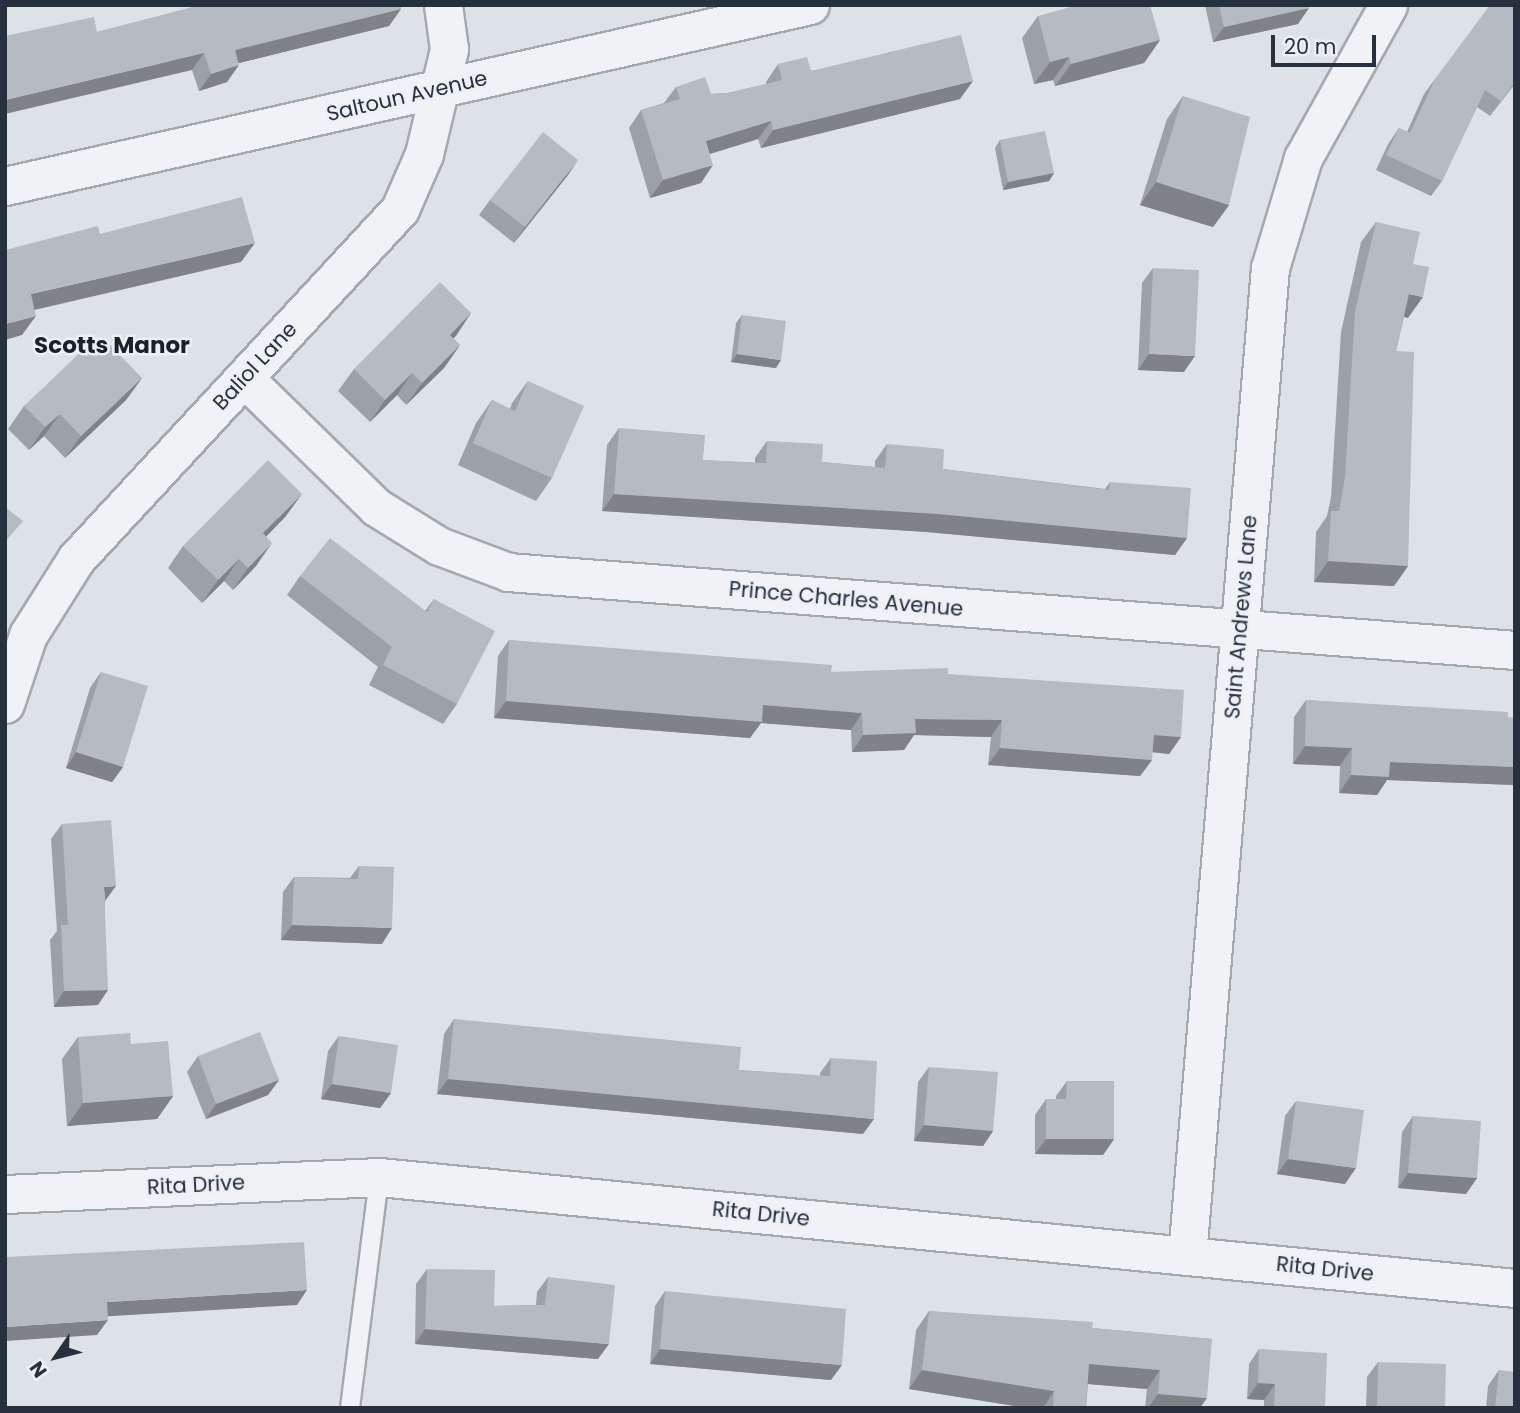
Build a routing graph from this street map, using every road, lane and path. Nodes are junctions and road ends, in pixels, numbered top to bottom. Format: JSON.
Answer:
{"nodes":[{"id":1,"x":443,"y":5,"type":"edge"},
{"id":2,"x":810,"y":5,"type":"edge"},
{"id":3,"x":1388,"y":5,"type":"edge"},
{"id":4,"x":438,"y":89,"type":"junction"},
{"id":5,"x":5,"y":187,"type":"edge"},
{"id":6,"x":243,"y":378,"type":"junction"},
{"id":7,"x":1240,"y":630,"type":"junction"},
{"id":8,"x":1515,"y":650,"type":"edge"},
{"id":9,"x":5,"y":704,"type":"edge"},
{"id":10,"x":379,"y":1177,"type":"junction"},
{"id":11,"x":5,"y":1194,"type":"edge"},
{"id":12,"x":1188,"y":1255,"type":"junction"},
{"id":13,"x":1515,"y":1288,"type":"edge"},
{"id":14,"x":350,"y":1408,"type":"edge"}],
"edges":[{"from":1,"to":4,"type":"street","name":"Baliol Lane"},
{"from":2,"to":4,"type":"street","name":"Saltoun Avenue"},
{"from":3,"to":7,"type":"street","name":"Saint Andrews Lane"},
{"from":4,"to":5,"type":"street","name":"Saltoun Avenue"},
{"from":4,"to":6,"type":"street","name":"Baliol Lane"},
{"from":6,"to":7,"type":"street","name":"Prince Charles Avenue"},
{"from":6,"to":9,"type":"street","name":"Baliol Lane"},
{"from":7,"to":8,"type":"street","name":"Prince Charles Avenue"},
{"from":7,"to":12,"type":"street","name":"Saint Andrews Lane"},
{"from":10,"to":11,"type":"street","name":"Rita Drive"},
{"from":10,"to":12,"type":"street","name":"Rita Drive"},
{"from":10,"to":14,"type":"lane"},
{"from":12,"to":13,"type":"street","name":"Rita Drive"}]}
